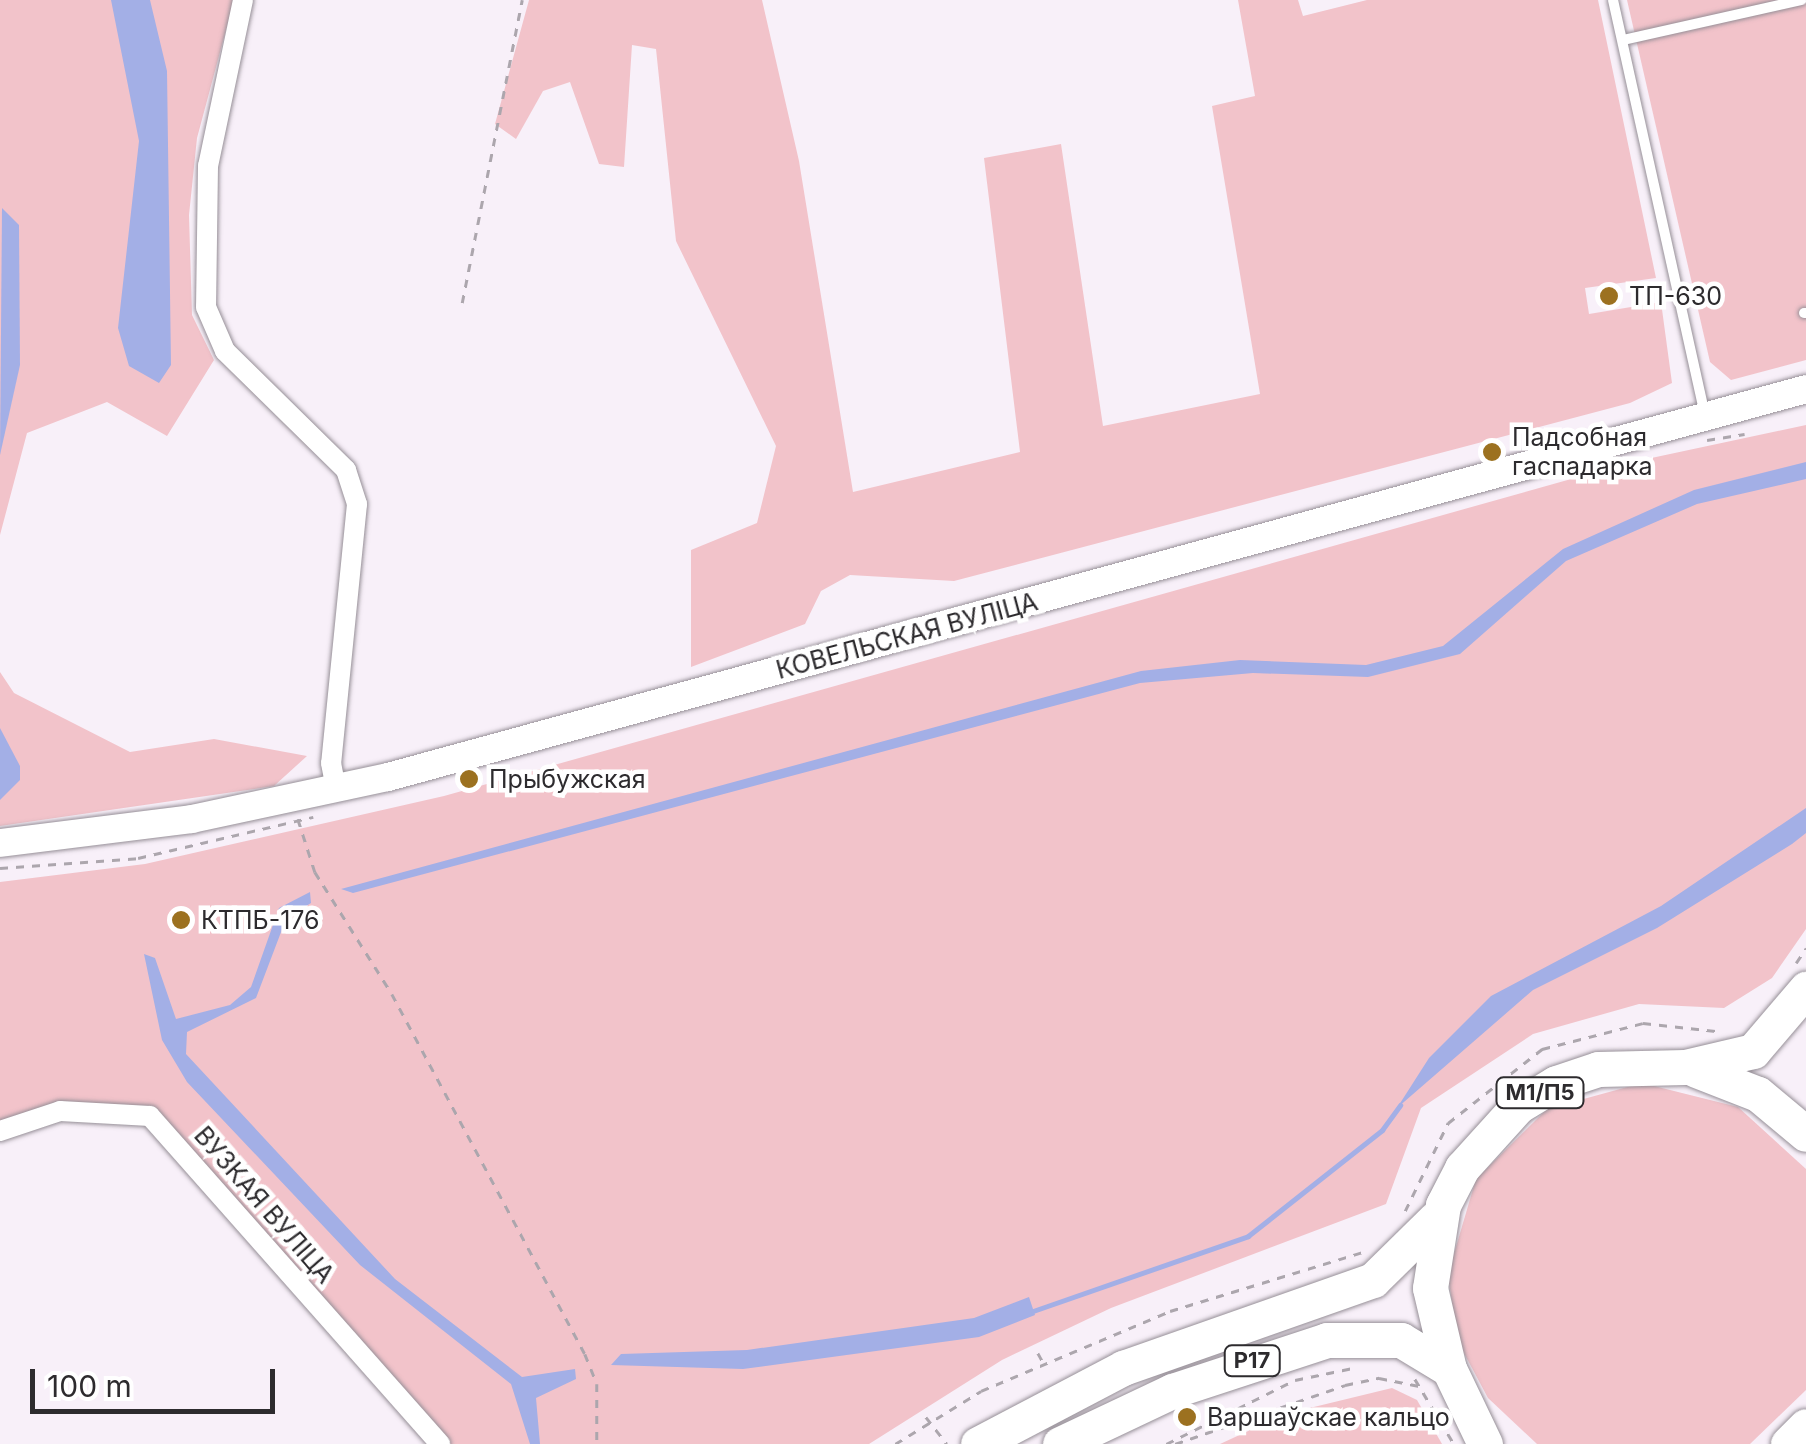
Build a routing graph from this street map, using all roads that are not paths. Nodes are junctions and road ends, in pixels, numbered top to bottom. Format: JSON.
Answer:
{"nodes":[{"id":1,"x":243,"y":0,"type":"edge"},
{"id":2,"x":1613,"y":0,"type":"edge"},
{"id":3,"x":1802,"y":0,"type":"edge"},
{"id":4,"x":1622,"y":40,"type":"junction"},
{"id":5,"x":1806,"y":389,"type":"edge"},
{"id":6,"x":1705,"y":416,"type":"junction"},
{"id":7,"x":336,"y":788,"type":"junction"},
{"id":8,"x":0,"y":843,"type":"edge"},
{"id":9,"x":1806,"y":988,"type":"edge"},
{"id":10,"x":1685,"y":1067,"type":"junction"},
{"id":11,"x":0,"y":1131,"type":"edge"},
{"id":12,"x":1806,"y":1134,"type":"edge"},
{"id":13,"x":1443,"y":1206,"type":"junction"},
{"id":14,"x":1434,"y":1378,"type":"junction"},
{"id":15,"x":1469,"y":1406,"type":"junction"},
{"id":16,"x":1806,"y":1426,"type":"edge"},
{"id":17,"x":440,"y":1444,"type":"edge"},
{"id":18,"x":978,"y":1444,"type":"edge"},
{"id":19,"x":1060,"y":1444,"type":"edge"},
{"id":20,"x":1484,"y":1444,"type":"edge"},
{"id":21,"x":1505,"y":1444,"type":"edge"},
{"id":22,"x":1788,"y":1444,"type":"edge"}],
"edges":[{"from":1,"to":7,"type":"street"},
{"from":2,"to":4,"type":"lane"},
{"from":3,"to":4,"type":"lane"},
{"from":4,"to":6,"type":"lane"},
{"from":5,"to":6,"type":"main road","name":"КОВЕЛЬСКАЯ ВУЛІЦА"},
{"from":6,"to":7,"type":"main road","name":"КОВЕЛЬСКАЯ ВУЛІЦА"},
{"from":7,"to":8,"type":"main road","name":"КОВЕЛЬСКАЯ ВУЛІЦА"},
{"from":9,"to":10,"type":"highway","number":"М1/П5"},
{"from":10,"to":12,"type":"highway","number":"М1/П5"},
{"from":10,"to":13,"type":"highway","number":"М1/П5"},
{"from":11,"to":17,"type":"street","name":"ВУЗКАЯ ВУЛІЦА"},
{"from":13,"to":14,"type":"highway","number":"М1/П5"},
{"from":13,"to":18,"type":"highway","number":"Р17"},
{"from":14,"to":15,"type":"highway","number":"М1/П5"},
{"from":14,"to":19,"type":"highway","number":"Р17"},
{"from":15,"to":20,"type":"highway","number":"М1/П5"},
{"from":15,"to":21,"type":"highway","number":"М1/П5"},
{"from":16,"to":22,"type":"highway"}]}
